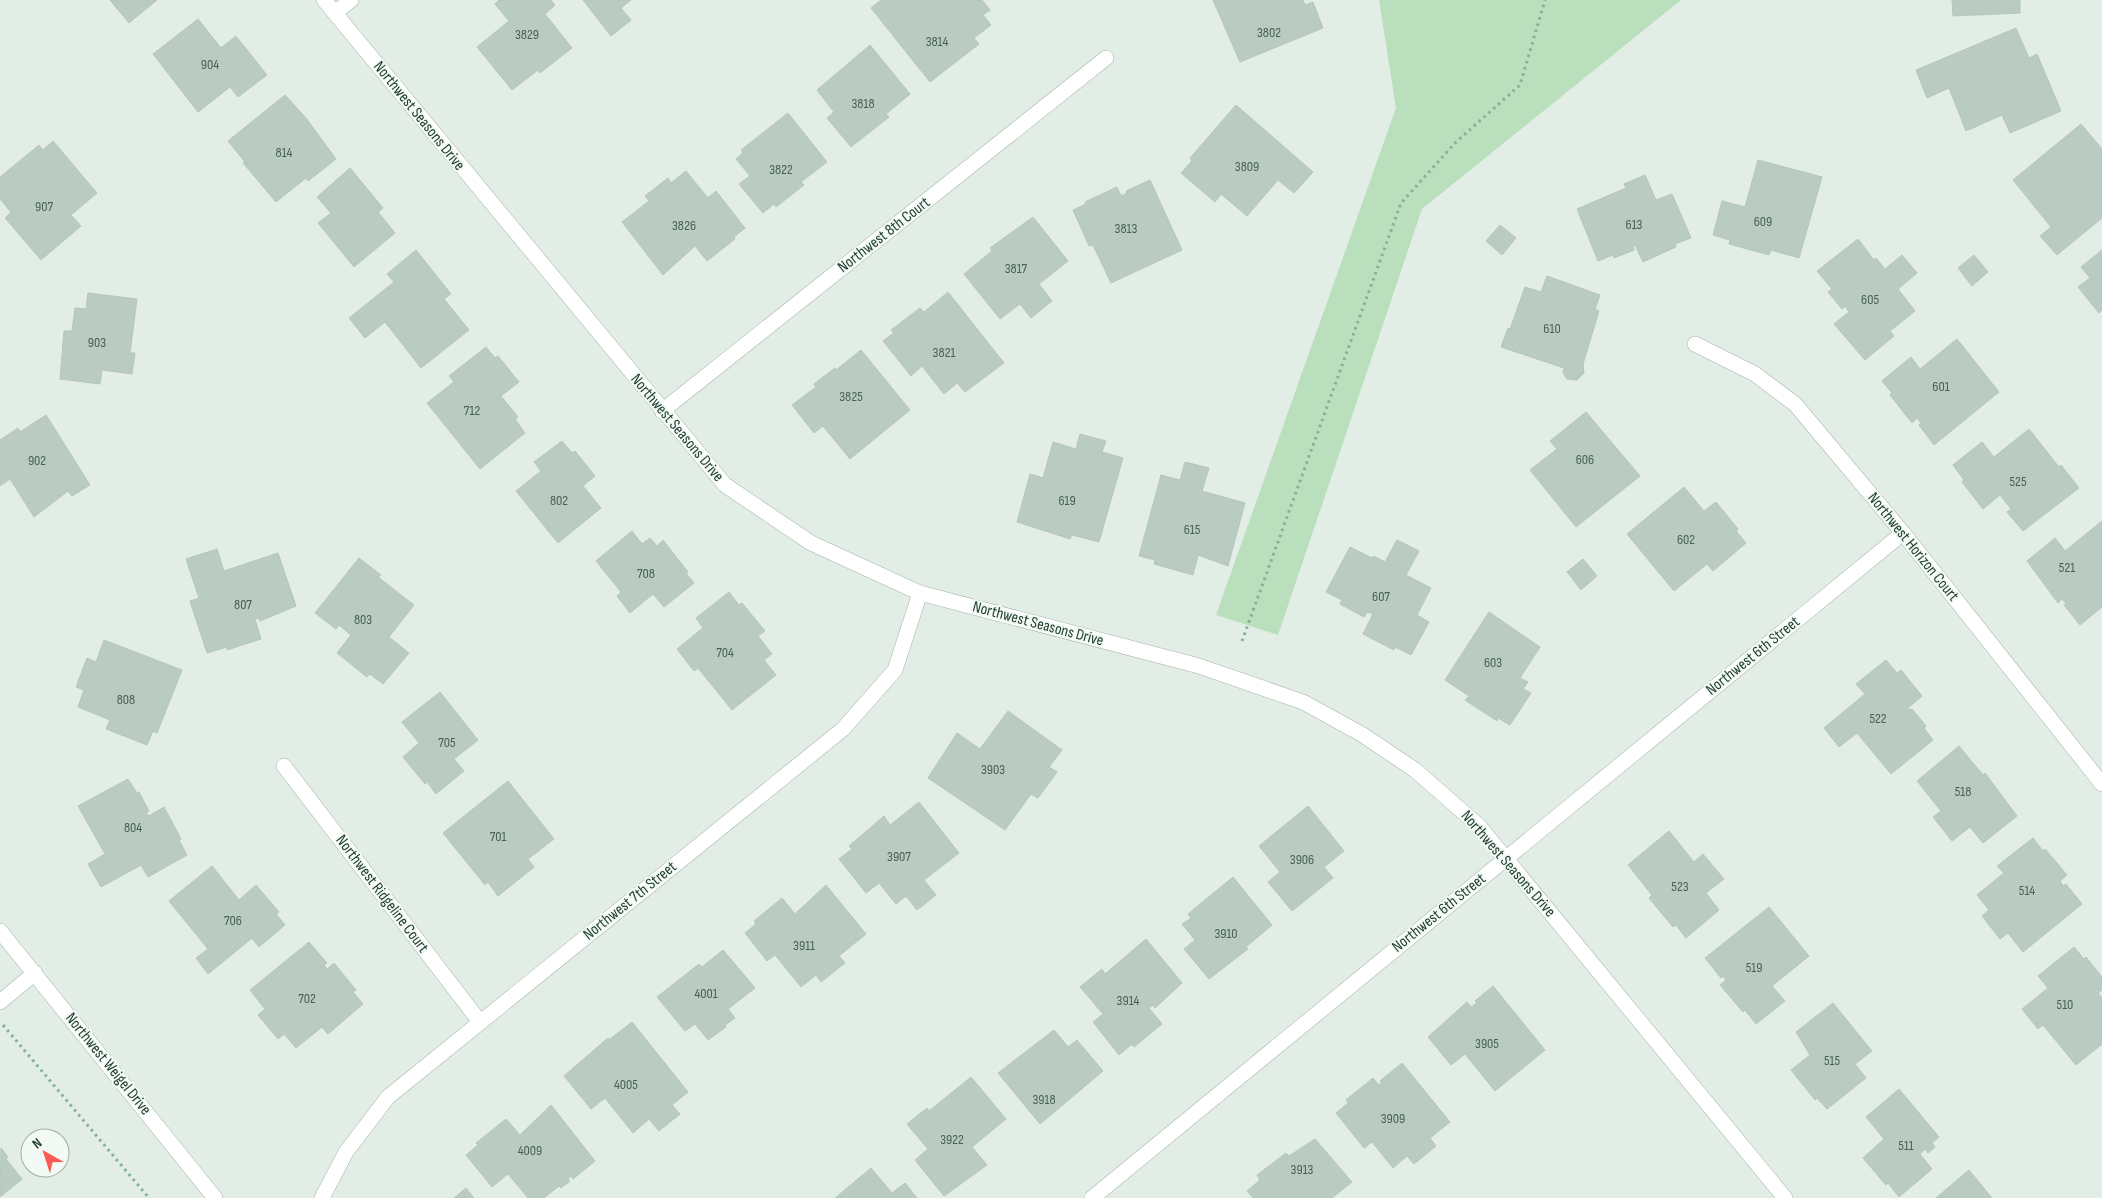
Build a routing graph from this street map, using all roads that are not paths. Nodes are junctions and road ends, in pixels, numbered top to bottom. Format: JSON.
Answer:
{"nodes":[{"id":1,"x":324,"y":0,"type":"edge"},
{"id":2,"x":351,"y":0,"type":"edge"},
{"id":3,"x":335,"y":13,"type":"junction"},
{"id":4,"x":1106,"y":58,"type":"dead end"},
{"id":5,"x":1695,"y":344,"type":"dead end"},
{"id":6,"x":662,"y":411,"type":"junction"},
{"id":7,"x":1903,"y":533,"type":"junction"},
{"id":8,"x":920,"y":593,"type":"junction"},
{"id":9,"x":284,"y":766,"type":"dead end"},
{"id":10,"x":2102,"y":784,"type":"edge"},
{"id":11,"x":1506,"y":858,"type":"junction"},
{"id":12,"x":0,"y":931,"type":"edge"},
{"id":13,"x":35,"y":973,"type":"junction"},
{"id":14,"x":0,"y":1002,"type":"edge"},
{"id":15,"x":480,"y":1022,"type":"junction"},
{"id":16,"x":215,"y":1198,"type":"edge"},
{"id":17,"x":322,"y":1198,"type":"edge"},
{"id":18,"x":1092,"y":1198,"type":"edge"},
{"id":19,"x":1786,"y":1198,"type":"edge"}],
"edges":[{"from":1,"to":3,"type":"street","name":"Northwest Seasons Drive"},
{"from":2,"to":3,"type":"street"},
{"from":3,"to":6,"type":"street","name":"Northwest Seasons Drive"},
{"from":4,"to":6,"type":"street","name":"Northwest 8th Court"},
{"from":5,"to":7,"type":"street","name":"Northwest Horizon Court"},
{"from":6,"to":8,"type":"street","name":"Northwest Seasons Drive"},
{"from":7,"to":10,"type":"street","name":"Northwest Horizon Court"},
{"from":7,"to":11,"type":"street","name":"Northwest 6th Street"},
{"from":8,"to":11,"type":"street","name":"Northwest Seasons Drive"},
{"from":8,"to":15,"type":"street","name":"Northwest 7th Street"},
{"from":9,"to":15,"type":"street","name":"Northwest Ridgeline Court"},
{"from":11,"to":18,"type":"street","name":"Northwest 6th Street"},
{"from":11,"to":19,"type":"street","name":"Northwest Seasons Drive"},
{"from":12,"to":13,"type":"street","name":"Northwest Weigel Drive"},
{"from":13,"to":14,"type":"street"},
{"from":13,"to":16,"type":"street","name":"Northwest Weigel Drive"},
{"from":15,"to":17,"type":"street","name":"Northwest 7th Street"}]}
